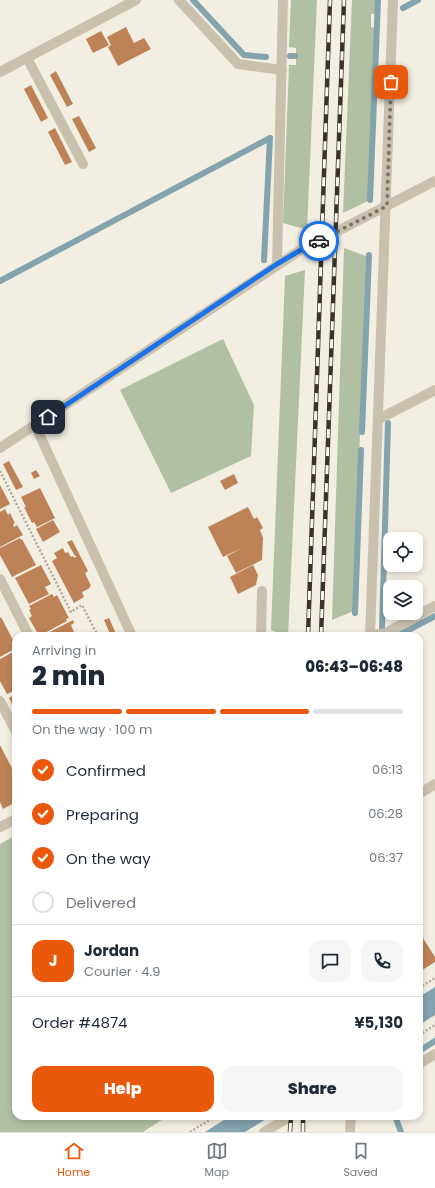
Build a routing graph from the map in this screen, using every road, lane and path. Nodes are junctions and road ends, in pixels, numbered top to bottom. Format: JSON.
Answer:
{"nodes":[{"id":1,"x":136,"y":0,"type":"edge"},
{"id":2,"x":179,"y":0,"type":"edge"},
{"id":3,"x":283,"y":0,"type":"edge"},
{"id":4,"x":393,"y":0,"type":"edge"},
{"id":5,"x":27,"y":58,"type":"junction"},
{"id":6,"x":282,"y":70,"type":"junction"},
{"id":7,"x":0,"y":72,"type":"edge"},
{"id":8,"x":83,"y":164,"type":"dead end"},
{"id":9,"x":435,"y":181,"type":"edge"},
{"id":10,"x":387,"y":206,"type":"junction"},
{"id":11,"x":277,"y":264,"type":"junction"},
{"id":12,"x":435,"y":390,"type":"edge"},
{"id":13,"x":379,"y":419,"type":"junction"},
{"id":14,"x":35,"y":425,"type":"junction"},
{"id":15,"x":0,"y":448,"type":"edge"},
{"id":16,"x":0,"y":471,"type":"edge"},
{"id":17,"x":0,"y":579,"type":"edge"},
{"id":18,"x":262,"y":590,"type":"dead end"},
{"id":19,"x":435,"y":606,"type":"edge"},
{"id":20,"x":27,"y":632,"type":"edge"},
{"id":21,"x":96,"y":632,"type":"edge"},
{"id":22,"x":130,"y":632,"type":"edge"},
{"id":23,"x":261,"y":632,"type":"edge"},
{"id":24,"x":370,"y":632,"type":"edge"},
{"id":25,"x":388,"y":632,"type":"edge"},
{"id":26,"x":0,"y":701,"type":"edge"},
{"id":27,"x":12,"y":724,"type":"edge"},
{"id":28,"x":435,"y":784,"type":"edge"},
{"id":29,"x":423,"y":792,"type":"edge"},
{"id":30,"x":12,"y":821,"type":"edge"},
{"id":31,"x":0,"y":827,"type":"edge"},
{"id":32,"x":435,"y":978,"type":"edge"},
{"id":33,"x":423,"y":986,"type":"edge"},
{"id":34,"x":435,"y":1025,"type":"edge"},
{"id":35,"x":423,"y":1032,"type":"edge"},
{"id":36,"x":435,"y":1054,"type":"edge"},
{"id":37,"x":423,"y":1062,"type":"edge"},
{"id":38,"x":210,"y":1120,"type":"edge"},
{"id":39,"x":285,"y":1120,"type":"edge"},
{"id":40,"x":351,"y":1120,"type":"edge"},
{"id":41,"x":190,"y":1132,"type":"edge"},
{"id":42,"x":264,"y":1132,"type":"edge"},
{"id":43,"x":350,"y":1132,"type":"edge"}],
"edges":[{"from":1,"to":5,"type":"street"},
{"from":2,"to":6,"type":"street"},
{"from":3,"to":6,"type":"street"},
{"from":4,"to":10,"type":"street"},
{"from":5,"to":7,"type":"street"},
{"from":5,"to":8,"type":"street"},
{"from":6,"to":11,"type":"street"},
{"from":9,"to":10,"type":"street"},
{"from":10,"to":11,"type":"street"},
{"from":10,"to":13,"type":"street"},
{"from":11,"to":14,"type":"street"},
{"from":12,"to":13,"type":"street"},
{"from":13,"to":24,"type":"street"},
{"from":14,"to":15,"type":"street"},
{"from":14,"to":22,"type":"street"},
{"from":16,"to":21,"type":"path"},
{"from":17,"to":20,"type":"street"},
{"from":18,"to":23,"type":"street"},
{"from":19,"to":25,"type":"street"},
{"from":26,"to":27,"type":"street"},
{"from":28,"to":29,"type":"street"},
{"from":30,"to":31,"type":"street"},
{"from":32,"to":33,"type":"path"},
{"from":34,"to":35,"type":"path"},
{"from":36,"to":37,"type":"street"},
{"from":38,"to":41,"type":"path"},
{"from":39,"to":42,"type":"street"},
{"from":40,"to":43,"type":"street"}]}
